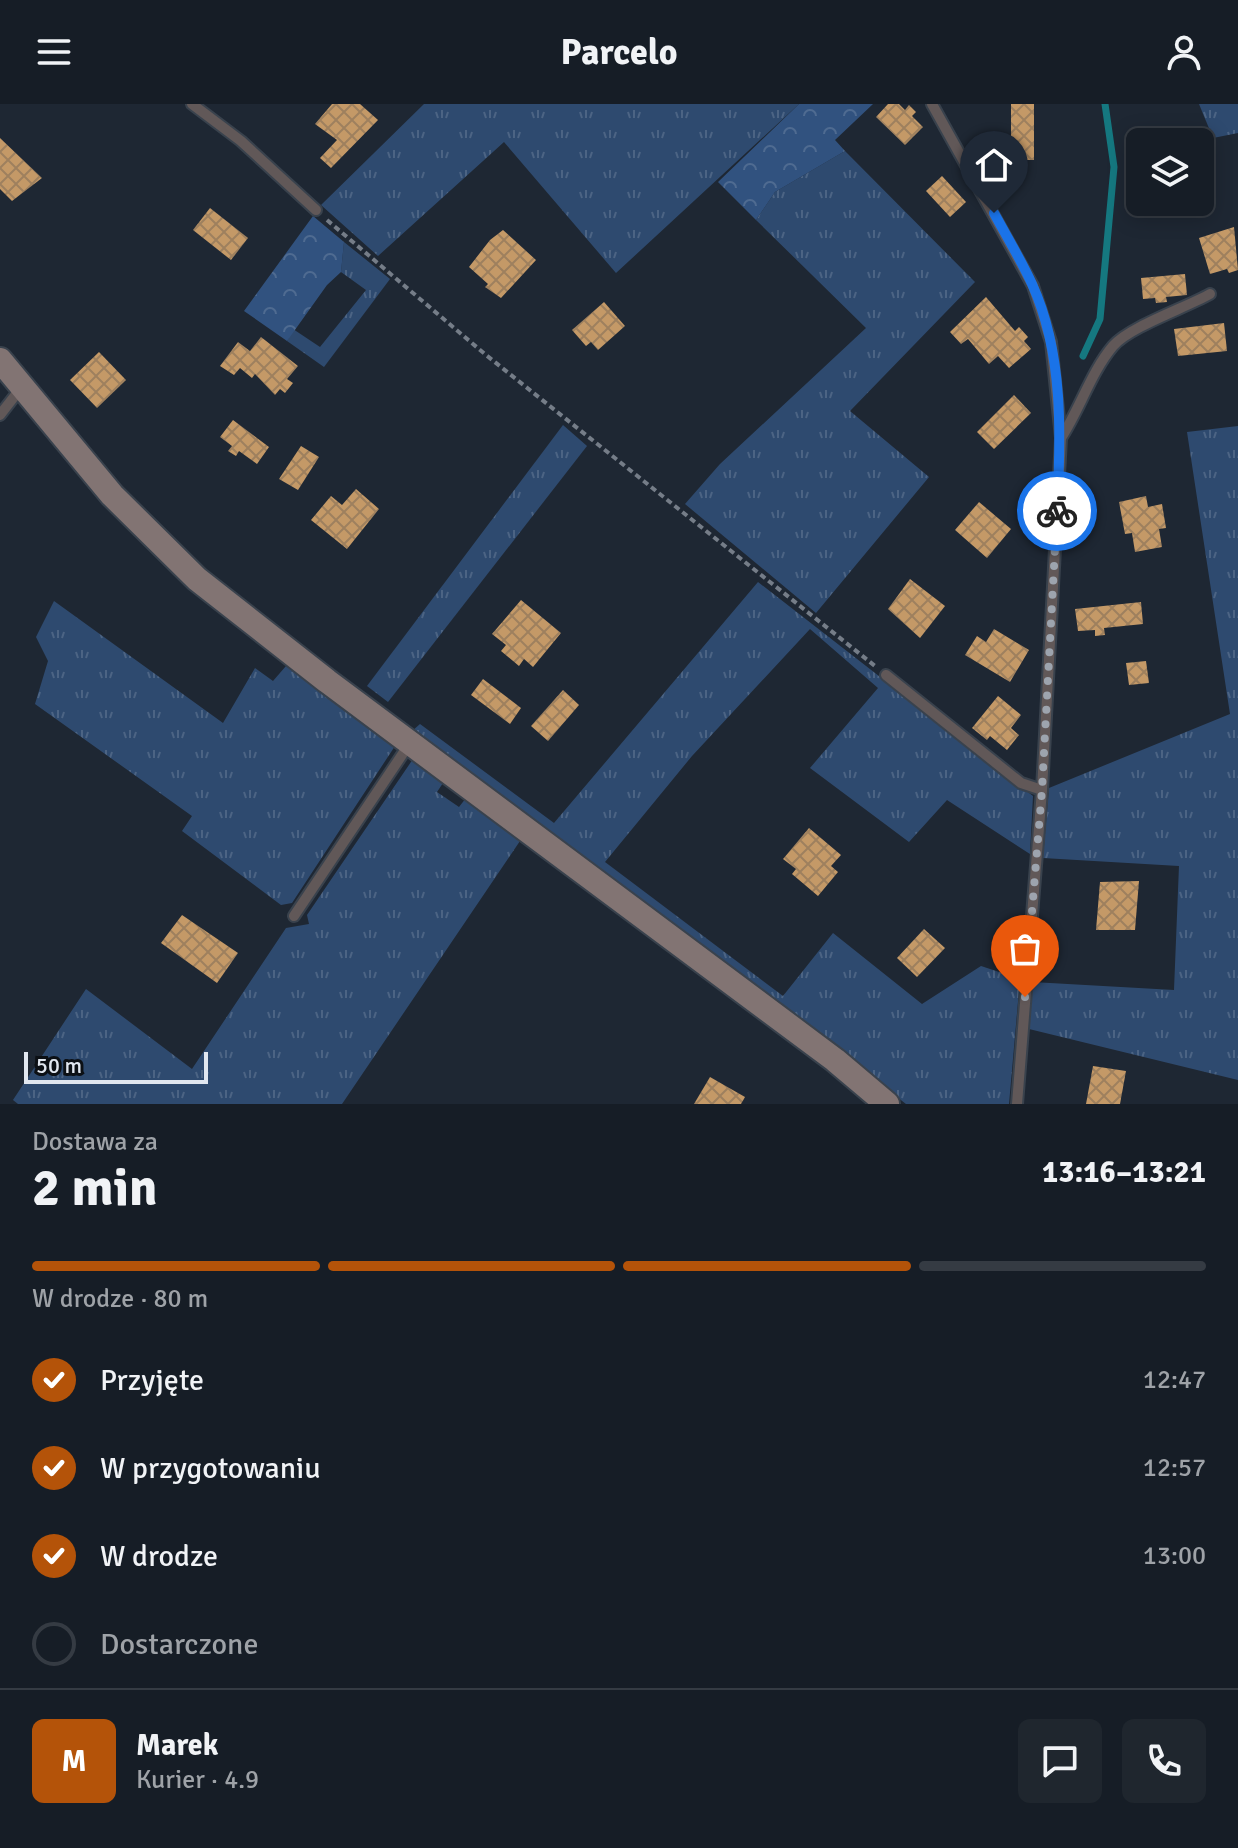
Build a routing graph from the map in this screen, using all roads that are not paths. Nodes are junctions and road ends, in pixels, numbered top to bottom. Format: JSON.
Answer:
{"nodes":[{"id":1,"x":192,"y":104,"type":"edge"},
{"id":2,"x":932,"y":104,"type":"edge"},
{"id":3,"x":316,"y":210,"type":"road end"},
{"id":4,"x":1210,"y":294,"type":"dead end"},
{"id":5,"x":0,"y":360,"type":"edge"},
{"id":6,"x":22,"y":387,"type":"junction"},
{"id":7,"x":0,"y":415,"type":"edge"},
{"id":8,"x":1061,"y":438,"type":"junction"},
{"id":9,"x":886,"y":675,"type":"road end"},
{"id":10,"x":410,"y":743,"type":"junction"},
{"id":11,"x":1042,"y":790,"type":"junction"},
{"id":12,"x":294,"y":916,"type":"dead end"},
{"id":13,"x":887,"y":1104,"type":"edge"},
{"id":14,"x":1017,"y":1104,"type":"edge"}],
"edges":[{"from":1,"to":3,"type":"lane"},
{"from":2,"to":8,"type":"lane"},
{"from":4,"to":8,"type":"lane"},
{"from":5,"to":6,"type":"street"},
{"from":6,"to":7,"type":"lane"},
{"from":6,"to":10,"type":"street"},
{"from":8,"to":11,"type":"lane"},
{"from":9,"to":11,"type":"lane"},
{"from":10,"to":12,"type":"lane"},
{"from":10,"to":13,"type":"street"},
{"from":11,"to":14,"type":"lane"}]}
